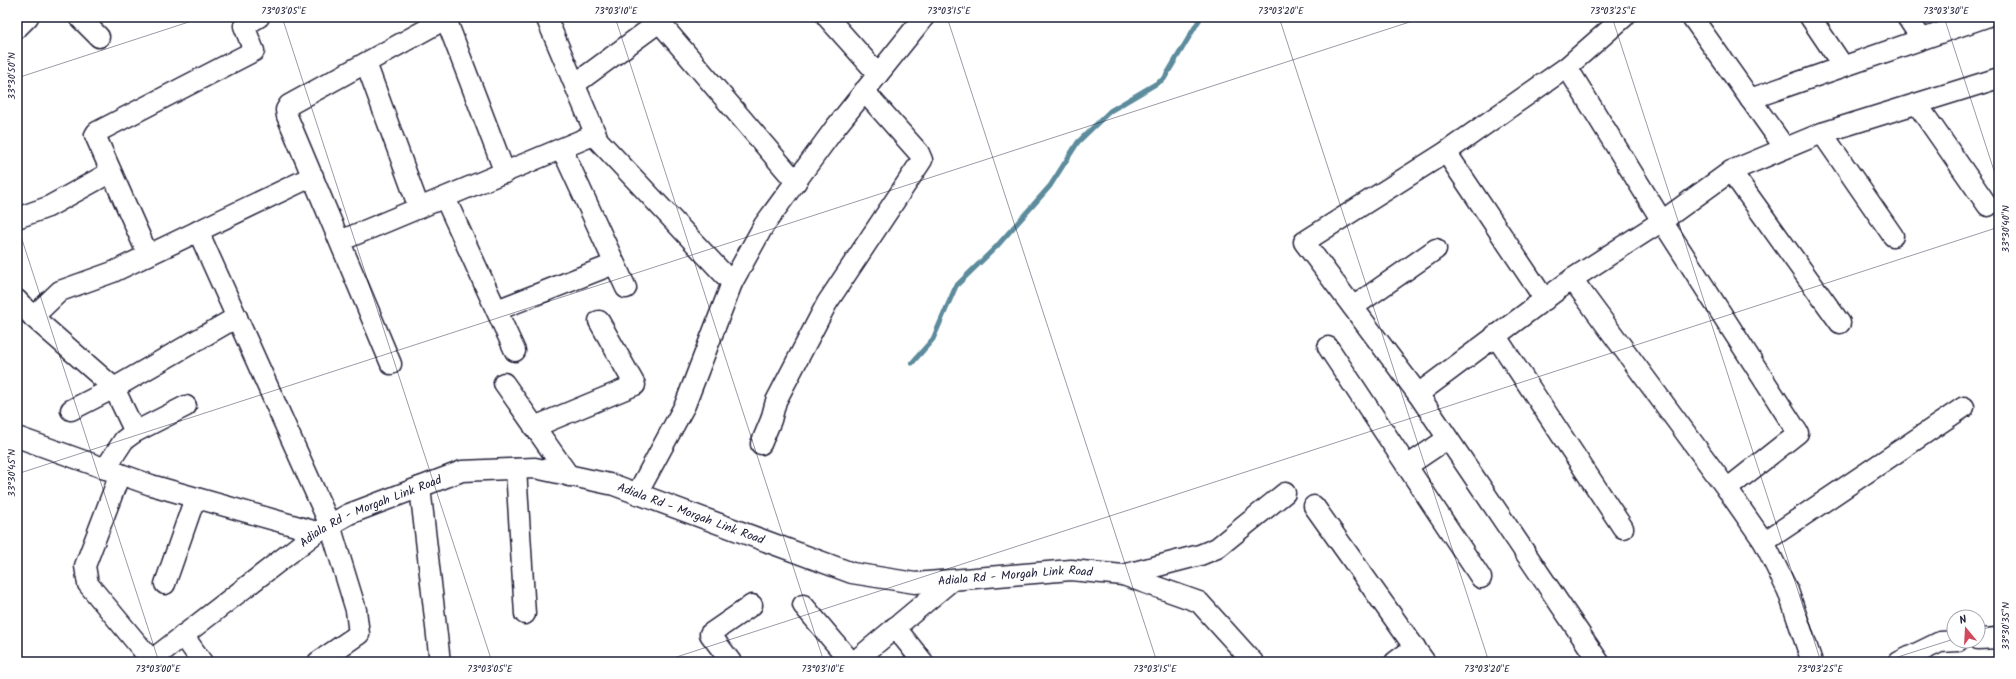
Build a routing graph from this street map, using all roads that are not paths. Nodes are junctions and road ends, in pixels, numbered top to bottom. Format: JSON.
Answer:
{"nodes":[{"id":1,"x":28,"y":17,"type":"edge"},
{"id":2,"x":79,"y":17,"type":"edge"},
{"id":3,"x":258,"y":17,"type":"edge"},
{"id":4,"x":546,"y":17,"type":"edge"},
{"id":5,"x":827,"y":17,"type":"edge"},
{"id":6,"x":924,"y":17,"type":"edge"},
{"id":7,"x":1624,"y":17,"type":"edge"},
{"id":8,"x":1692,"y":17,"type":"edge"},
{"id":9,"x":1810,"y":17,"type":"edge"},
{"id":10,"x":1907,"y":17,"type":"edge"},
{"id":11,"x":1986,"y":17,"type":"edge"},
{"id":12,"x":448,"y":18,"type":"edge"},
{"id":13,"x":660,"y":19,"type":"edge"},
{"id":14,"x":17,"y":28,"type":"edge"},
{"id":15,"x":99,"y":37,"type":"dead end"},
{"id":16,"x":1921,"y":38,"type":"junction"},
{"id":17,"x":366,"y":63,"type":"junction"},
{"id":18,"x":1843,"y":66,"type":"junction"},
{"id":19,"x":1567,"y":67,"type":"junction"},
{"id":20,"x":878,"y":74,"type":"junction"},
{"id":21,"x":1999,"y":78,"type":"edge"},
{"id":22,"x":575,"y":84,"type":"junction"},
{"id":23,"x":864,"y":92,"type":"junction"},
{"id":24,"x":1750,"y":99,"type":"junction"},
{"id":25,"x":1917,"y":104,"type":"junction"},
{"id":26,"x":1822,"y":133,"type":"junction"},
{"id":27,"x":596,"y":134,"type":"junction"},
{"id":28,"x":1784,"y":148,"type":"junction"},
{"id":29,"x":562,"y":149,"type":"junction"},
{"id":30,"x":1446,"y":152,"type":"junction"},
{"id":31,"x":1731,"y":171,"type":"junction"},
{"id":32,"x":111,"y":172,"type":"junction"},
{"id":33,"x":504,"y":173,"type":"junction"},
{"id":34,"x":313,"y":176,"type":"junction"},
{"id":35,"x":796,"y":182,"type":"junction"},
{"id":36,"x":445,"y":198,"type":"junction"},
{"id":37,"x":1988,"y":206,"type":"dead end"},
{"id":38,"x":419,"y":208,"type":"junction"},
{"id":39,"x":17,"y":218,"type":"edge"},
{"id":40,"x":1662,"y":221,"type":"junction"},
{"id":41,"x":198,"y":231,"type":"junction"},
{"id":42,"x":1893,"y":236,"type":"dead end"},
{"id":43,"x":340,"y":241,"type":"junction"},
{"id":44,"x":1436,"y":249,"type":"dead end"},
{"id":45,"x":148,"y":255,"type":"junction"},
{"id":46,"x":614,"y":264,"type":"junction"},
{"id":47,"x":1572,"y":279,"type":"junction"},
{"id":48,"x":732,"y":283,"type":"junction"},
{"id":49,"x":626,"y":288,"type":"dead end"},
{"id":50,"x":17,"y":300,"type":"edge"},
{"id":51,"x":1545,"y":300,"type":"junction"},
{"id":52,"x":1353,"y":307,"type":"junction"},
{"id":53,"x":497,"y":310,"type":"junction"},
{"id":54,"x":33,"y":317,"type":"junction"},
{"id":55,"x":237,"y":317,"type":"junction"},
{"id":56,"x":599,"y":321,"type":"dead end"},
{"id":57,"x":1840,"y":323,"type":"dead end"},
{"id":58,"x":1495,"y":335,"type":"junction"},
{"id":59,"x":1328,"y":347,"type":"dead end"},
{"id":60,"x":515,"y":351,"type":"dead end"},
{"id":61,"x":391,"y":364,"type":"dead end"},
{"id":62,"x":504,"y":383,"type":"dead end"},
{"id":63,"x":114,"y":388,"type":"junction"},
{"id":64,"x":1418,"y":394,"type":"junction"},
{"id":65,"x":186,"y":406,"type":"dead end"},
{"id":66,"x":1964,"y":407,"type":"dead end"},
{"id":67,"x":71,"y":410,"type":"dead end"},
{"id":68,"x":534,"y":427,"type":"junction"},
{"id":69,"x":134,"y":432,"type":"junction"},
{"id":70,"x":17,"y":437,"type":"edge"},
{"id":71,"x":1447,"y":439,"type":"junction"},
{"id":72,"x":760,"y":444,"type":"dead end"},
{"id":73,"x":1407,"y":466,"type":"junction"},
{"id":74,"x":516,"y":469,"type":"junction"},
{"id":75,"x":113,"y":471,"type":"junction"},
{"id":76,"x":569,"y":476,"type":"junction"},
{"id":77,"x":420,"y":487,"type":"junction"},
{"id":78,"x":1727,"y":489,"type":"junction"},
{"id":79,"x":1285,"y":493,"type":"dead end"},
{"id":80,"x":637,"y":494,"type":"junction"},
{"id":81,"x":195,"y":498,"type":"junction"},
{"id":82,"x":1314,"y":506,"type":"dead end"},
{"id":83,"x":324,"y":528,"type":"junction"},
{"id":84,"x":1623,"y":528,"type":"dead end"},
{"id":85,"x":1764,"y":542,"type":"junction"},
{"id":86,"x":1123,"y":575,"type":"junction"},
{"id":87,"x":1481,"y":578,"type":"dead end"},
{"id":88,"x":951,"y":580,"type":"junction"},
{"id":89,"x":165,"y":584,"type":"dead end"},
{"id":90,"x":752,"y":605,"type":"dead end"},
{"id":91,"x":803,"y":605,"type":"dead end"},
{"id":92,"x":525,"y":614,"type":"dead end"},
{"id":93,"x":895,"y":627,"type":"junction"},
{"id":94,"x":183,"y":635,"type":"junction"},
{"id":95,"x":1999,"y":638,"type":"edge"},
{"id":96,"x":1986,"y":639,"type":"edge"},
{"id":97,"x":1946,"y":642,"type":"edge"},
{"id":98,"x":1420,"y":655,"type":"edge"},
{"id":99,"x":150,"y":661,"type":"edge"},
{"id":100,"x":856,"y":661,"type":"edge"},
{"id":101,"x":202,"y":662,"type":"edge"},
{"id":102,"x":318,"y":662,"type":"edge"},
{"id":103,"x":440,"y":662,"type":"edge"},
{"id":104,"x":732,"y":662,"type":"edge"},
{"id":105,"x":923,"y":662,"type":"edge"},
{"id":106,"x":1253,"y":662,"type":"edge"},
{"id":107,"x":1395,"y":662,"type":"edge"},
{"id":108,"x":1599,"y":662,"type":"edge"},
{"id":109,"x":1812,"y":662,"type":"edge"},
{"id":110,"x":1899,"y":662,"type":"edge"}],
"edges":[{"from":1,"to":14,"type":"street"},
{"from":2,"to":15,"type":"street"},
{"from":3,"to":32,"type":"street"},
{"from":4,"to":22,"type":"street"},
{"from":5,"to":20,"type":"street"},
{"from":6,"to":20,"type":"street"},
{"from":7,"to":19,"type":"street"},
{"from":8,"to":24,"type":"street"},
{"from":9,"to":18,"type":"street"},
{"from":10,"to":16,"type":"street"},
{"from":11,"to":16,"type":"street"},
{"from":12,"to":17,"type":"street"},
{"from":12,"to":33,"type":"street"},
{"from":13,"to":22,"type":"street"},
{"from":13,"to":35,"type":"street"},
{"from":16,"to":18,"type":"street"},
{"from":17,"to":34,"type":"street"},
{"from":17,"to":38,"type":"street"},
{"from":18,"to":24,"type":"street"},
{"from":19,"to":30,"type":"street"},
{"from":19,"to":40,"type":"street"},
{"from":20,"to":23,"type":"street"},
{"from":21,"to":25,"type":"street"},
{"from":22,"to":27,"type":"street"},
{"from":23,"to":35,"type":"street"},
{"from":23,"to":72,"type":"street"},
{"from":24,"to":28,"type":"street"},
{"from":25,"to":26,"type":"street"},
{"from":25,"to":37,"type":"street"},
{"from":26,"to":28,"type":"street"},
{"from":26,"to":42,"type":"street"},
{"from":27,"to":29,"type":"street"},
{"from":27,"to":48,"type":"street"},
{"from":28,"to":31,"type":"street"},
{"from":29,"to":33,"type":"street"},
{"from":29,"to":46,"type":"street"},
{"from":30,"to":51,"type":"street"},
{"from":30,"to":52,"type":"street"},
{"from":31,"to":40,"type":"street"},
{"from":31,"to":57,"type":"street"},
{"from":32,"to":39,"type":"street"},
{"from":32,"to":45,"type":"street"},
{"from":33,"to":36,"type":"street"},
{"from":34,"to":41,"type":"street"},
{"from":34,"to":43,"type":"street"},
{"from":35,"to":48,"type":"street"},
{"from":36,"to":38,"type":"street"},
{"from":36,"to":53,"type":"street"},
{"from":38,"to":43,"type":"street"},
{"from":40,"to":47,"type":"street"},
{"from":40,"to":78,"type":"street"},
{"from":41,"to":45,"type":"street"},
{"from":41,"to":55,"type":"street"},
{"from":43,"to":61,"type":"street"},
{"from":44,"to":52,"type":"street"},
{"from":45,"to":54,"type":"street"},
{"from":46,"to":49,"type":"street"},
{"from":46,"to":53,"type":"street"},
{"from":47,"to":51,"type":"street"},
{"from":47,"to":78,"type":"street"},
{"from":48,"to":80,"type":"street"},
{"from":50,"to":54,"type":"street"},
{"from":51,"to":58,"type":"street"},
{"from":52,"to":64,"type":"street"},
{"from":53,"to":60,"type":"street"},
{"from":54,"to":63,"type":"street"},
{"from":55,"to":63,"type":"street"},
{"from":55,"to":83,"type":"street"},
{"from":56,"to":68,"type":"street"},
{"from":58,"to":64,"type":"street"},
{"from":58,"to":84,"type":"street"},
{"from":59,"to":73,"type":"street"},
{"from":62,"to":68,"type":"street"},
{"from":63,"to":67,"type":"street"},
{"from":63,"to":69,"type":"street"},
{"from":64,"to":71,"type":"street"},
{"from":65,"to":69,"type":"street"},
{"from":66,"to":85,"type":"street"},
{"from":68,"to":76,"type":"street"},
{"from":69,"to":75,"type":"street"},
{"from":70,"to":75,"type":"street"},
{"from":71,"to":73,"type":"street"},
{"from":71,"to":108,"type":"street"},
{"from":73,"to":87,"type":"street"},
{"from":74,"to":76,"type":"street","name":"Adiala Rd - Morgah Link Road"},
{"from":74,"to":77,"type":"street","name":"Adiala Rd - Morgah Link Road"},
{"from":74,"to":92,"type":"street"},
{"from":75,"to":81,"type":"street"},
{"from":75,"to":99,"type":"street"},
{"from":76,"to":80,"type":"street","name":"Adiala Rd - Morgah Link Road"},
{"from":77,"to":83,"type":"street","name":"Adiala Rd - Morgah Link Road"},
{"from":77,"to":103,"type":"street"},
{"from":78,"to":85,"type":"street"},
{"from":79,"to":86,"type":"street"},
{"from":80,"to":88,"type":"street","name":"Adiala Rd - Morgah Link Road"},
{"from":81,"to":83,"type":"street"},
{"from":81,"to":89,"type":"street"},
{"from":82,"to":98,"type":"street"},
{"from":83,"to":94,"type":"street","name":"Adiala Rd - Morgah Link Road"},
{"from":83,"to":102,"type":"street"},
{"from":85,"to":109,"type":"street"},
{"from":86,"to":88,"type":"street","name":"Adiala Rd - Morgah Link Road"},
{"from":86,"to":106,"type":"street","name":"Adiala Rd - Morgah Link Road"},
{"from":88,"to":93,"type":"street"},
{"from":90,"to":104,"type":"street"},
{"from":91,"to":100,"type":"street"},
{"from":93,"to":100,"type":"street"},
{"from":93,"to":105,"type":"street"},
{"from":94,"to":99,"type":"street","name":"Adiala Rd - Morgah Link Road"},
{"from":94,"to":101,"type":"street"},
{"from":95,"to":96,"type":"street"},
{"from":97,"to":110,"type":"street"},
{"from":98,"to":107,"type":"street"}]}
